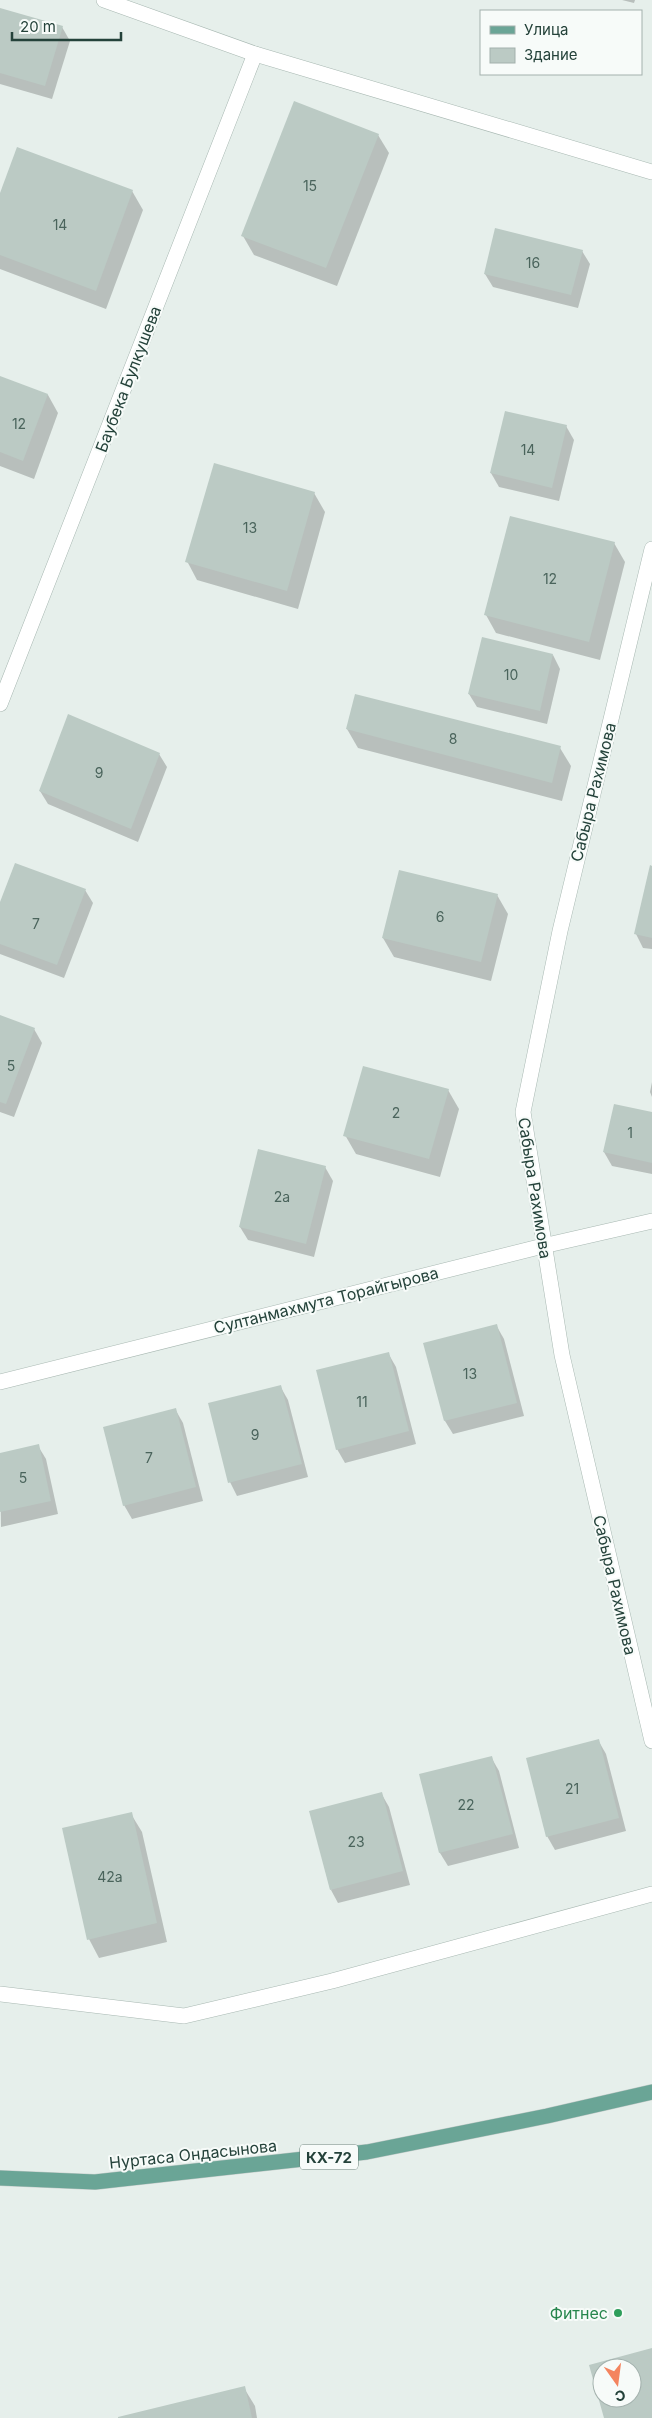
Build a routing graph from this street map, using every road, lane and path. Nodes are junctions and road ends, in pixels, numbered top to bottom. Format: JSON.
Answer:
{"nodes":[{"id":1,"x":104,"y":0,"type":"edge"},
{"id":2,"x":256,"y":54,"type":"junction"},
{"id":3,"x":652,"y":172,"type":"edge"},
{"id":4,"x":652,"y":549,"type":"edge"},
{"id":5,"x":0,"y":704,"type":"edge"},
{"id":6,"x":652,"y":1221,"type":"edge"},
{"id":7,"x":543,"y":1246,"type":"junction"},
{"id":8,"x":0,"y":1382,"type":"edge"},
{"id":9,"x":652,"y":1741,"type":"edge"},
{"id":10,"x":652,"y":1894,"type":"edge"},
{"id":11,"x":0,"y":1994,"type":"edge"},
{"id":12,"x":652,"y":2092,"type":"edge"},
{"id":13,"x":0,"y":2178,"type":"edge"}],
"edges":[{"from":1,"to":2,"type":"street"},
{"from":2,"to":3,"type":"street"},
{"from":2,"to":5,"type":"street","name":"Баубека Булкушева"},
{"from":4,"to":7,"type":"street","name":"Сабыра Рахимова"},
{"from":6,"to":7,"type":"street","name":"Султанмахмута Торайгырова"},
{"from":7,"to":8,"type":"street","name":"Султанмахмута Торайгырова"},
{"from":7,"to":9,"type":"street","name":"Сабыра Рахимова"},
{"from":10,"to":11,"type":"street"},
{"from":12,"to":13,"type":"main road","name":"Нуртаса Ондасынова","number":"КХ-72"}]}
